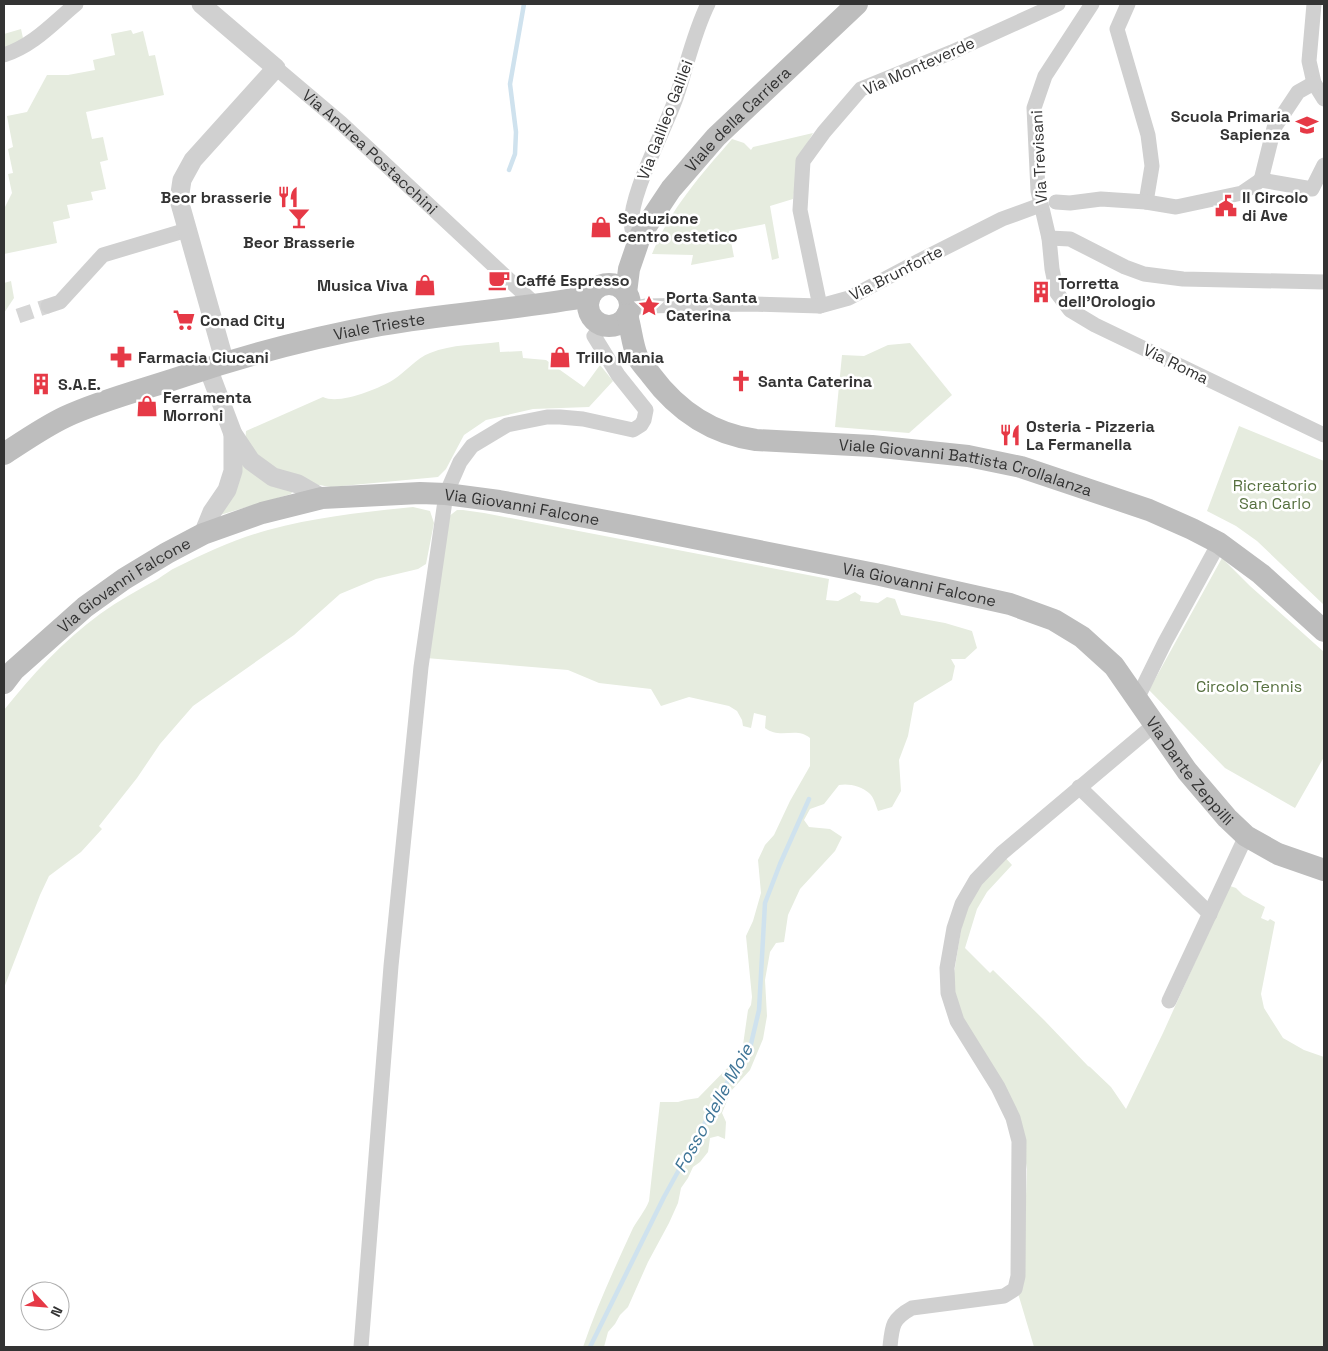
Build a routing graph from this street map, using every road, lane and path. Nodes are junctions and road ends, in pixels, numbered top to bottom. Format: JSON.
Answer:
{"nodes":[{"id":1,"x":76,"y":4,"type":"edge"},
{"id":2,"x":201,"y":4,"type":"edge"},
{"id":3,"x":708,"y":4,"type":"edge"},
{"id":4,"x":857,"y":4,"type":"edge"},
{"id":5,"x":1058,"y":4,"type":"edge"},
{"id":6,"x":1128,"y":4,"type":"edge"},
{"id":7,"x":1314,"y":4,"type":"edge"},
{"id":8,"x":1085,"y":7,"type":"edge"},
{"id":9,"x":4,"y":55,"type":"edge"},
{"id":10,"x":276,"y":68,"type":"junction"},
{"id":11,"x":1314,"y":83,"type":"junction"},
{"id":12,"x":1324,"y":99,"type":"edge"},
{"id":13,"x":1324,"y":165,"type":"edge"},
{"id":14,"x":1261,"y":180,"type":"junction"},
{"id":15,"x":1056,"y":202,"type":"dead end"},
{"id":16,"x":1146,"y":202,"type":"junction"},
{"id":17,"x":1035,"y":207,"type":"dead end"},
{"id":18,"x":188,"y":230,"type":"junction"},
{"id":19,"x":1049,"y":238,"type":"junction"},
{"id":20,"x":638,"y":241,"type":"junction"},
{"id":21,"x":1052,"y":269,"type":"joint"},
{"id":22,"x":1324,"y":282,"type":"edge"},
{"id":23,"x":536,"y":305,"type":"junction"},
{"id":24,"x":48,"y":306,"type":"tunnel mouth"},
{"id":25,"x":820,"y":306,"type":"junction"},
{"id":26,"x":609,"y":311,"type":"junction"},
{"id":27,"x":217,"y":365,"type":"junction"},
{"id":28,"x":232,"y":434,"type":"junction"},
{"id":29,"x":1324,"y":435,"type":"edge"},
{"id":30,"x":4,"y":454,"type":"edge"},
{"id":31,"x":446,"y":494,"type":"junction"},
{"id":32,"x":322,"y":498,"type":"junction"},
{"id":33,"x":203,"y":534,"type":"junction"},
{"id":34,"x":1219,"y":543,"type":"junction"},
{"id":35,"x":1324,"y":631,"type":"edge"},
{"id":36,"x":1082,"y":638,"type":"joint"},
{"id":37,"x":4,"y":683,"type":"edge"},
{"id":38,"x":1137,"y":699,"type":"junction"},
{"id":39,"x":1154,"y":725,"type":"junction"},
{"id":40,"x":1078,"y":787,"type":"junction"},
{"id":41,"x":1246,"y":836,"type":"junction"},
{"id":42,"x":1324,"y":870,"type":"edge"},
{"id":43,"x":1210,"y":914,"type":"junction"},
{"id":44,"x":1169,"y":1001,"type":"dead end"},
{"id":45,"x":360,"y":1347,"type":"edge"},
{"id":46,"x":890,"y":1347,"type":"edge"}],
"edges":[{"from":1,"to":9,"type":"street"},
{"from":2,"to":10,"type":"street","name":"Via Andrea Postacchini"},
{"from":3,"to":20,"type":"street","name":"Via Galileo Galilei"},
{"from":4,"to":20,"type":"main road","name":"Viale della Carriera"},
{"from":5,"to":25,"type":"street","name":"Via Monteverde"},
{"from":6,"to":16,"type":"street"},
{"from":7,"to":11,"type":"street"},
{"from":8,"to":19,"type":"street","name":"Via Trevisani"},
{"from":10,"to":18,"type":"street"},
{"from":10,"to":23,"type":"street","name":"Via Andrea Postacchini"},
{"from":11,"to":12,"type":"street"},
{"from":11,"to":14,"type":"street"},
{"from":13,"to":14,"type":"street"},
{"from":14,"to":16,"type":"street"},
{"from":15,"to":16,"type":"street"},
{"from":17,"to":25,"type":"street","name":"Via Brunforte"},
{"from":18,"to":24,"type":"street"},
{"from":18,"to":27,"type":"street"},
{"from":19,"to":21,"type":"street","name":"Via Trevisani"},
{"from":19,"to":22,"type":"street"},
{"from":20,"to":26,"type":"main road","name":"Viale della Carriera"},
{"from":21,"to":29,"type":"street","name":"Via Roma"},
{"from":23,"to":26,"type":"main road","name":"Viale Trieste"},
{"from":23,"to":27,"type":"main road","name":"Viale Trieste"},
{"from":25,"to":26,"type":"street","name":"Via Brunforte"},
{"from":26,"to":31,"type":"street"},
{"from":26,"to":34,"type":"main road","name":"Viale Giovanni Battista Crollalanza"},
{"from":27,"to":28,"type":"street"},
{"from":27,"to":30,"type":"main road","name":"Viale Trieste"},
{"from":28,"to":32,"type":"street"},
{"from":28,"to":33,"type":"street"},
{"from":31,"to":32,"type":"main road","name":"Via Giovanni Falcone"},
{"from":31,"to":36,"type":"main road","name":"Via Giovanni Falcone"},
{"from":31,"to":45,"type":"street"},
{"from":32,"to":33,"type":"main road","name":"Via Giovanni Falcone"},
{"from":33,"to":37,"type":"main road","name":"Via Giovanni Falcone"},
{"from":34,"to":35,"type":"main road","name":"Viale Giovanni Battista Crollalanza"},
{"from":34,"to":38,"type":"street"},
{"from":36,"to":38,"type":"main road","name":"Via Dante Zeppilli"},
{"from":38,"to":39,"type":"main road","name":"Via Dante Zeppilli"},
{"from":39,"to":40,"type":"street"},
{"from":39,"to":41,"type":"main road","name":"Via Dante Zeppilli"},
{"from":40,"to":43,"type":"street"},
{"from":40,"to":46,"type":"street"},
{"from":41,"to":42,"type":"main road","name":"Via Dante Zeppilli"},
{"from":41,"to":43,"type":"street"},
{"from":43,"to":44,"type":"street"}]}
